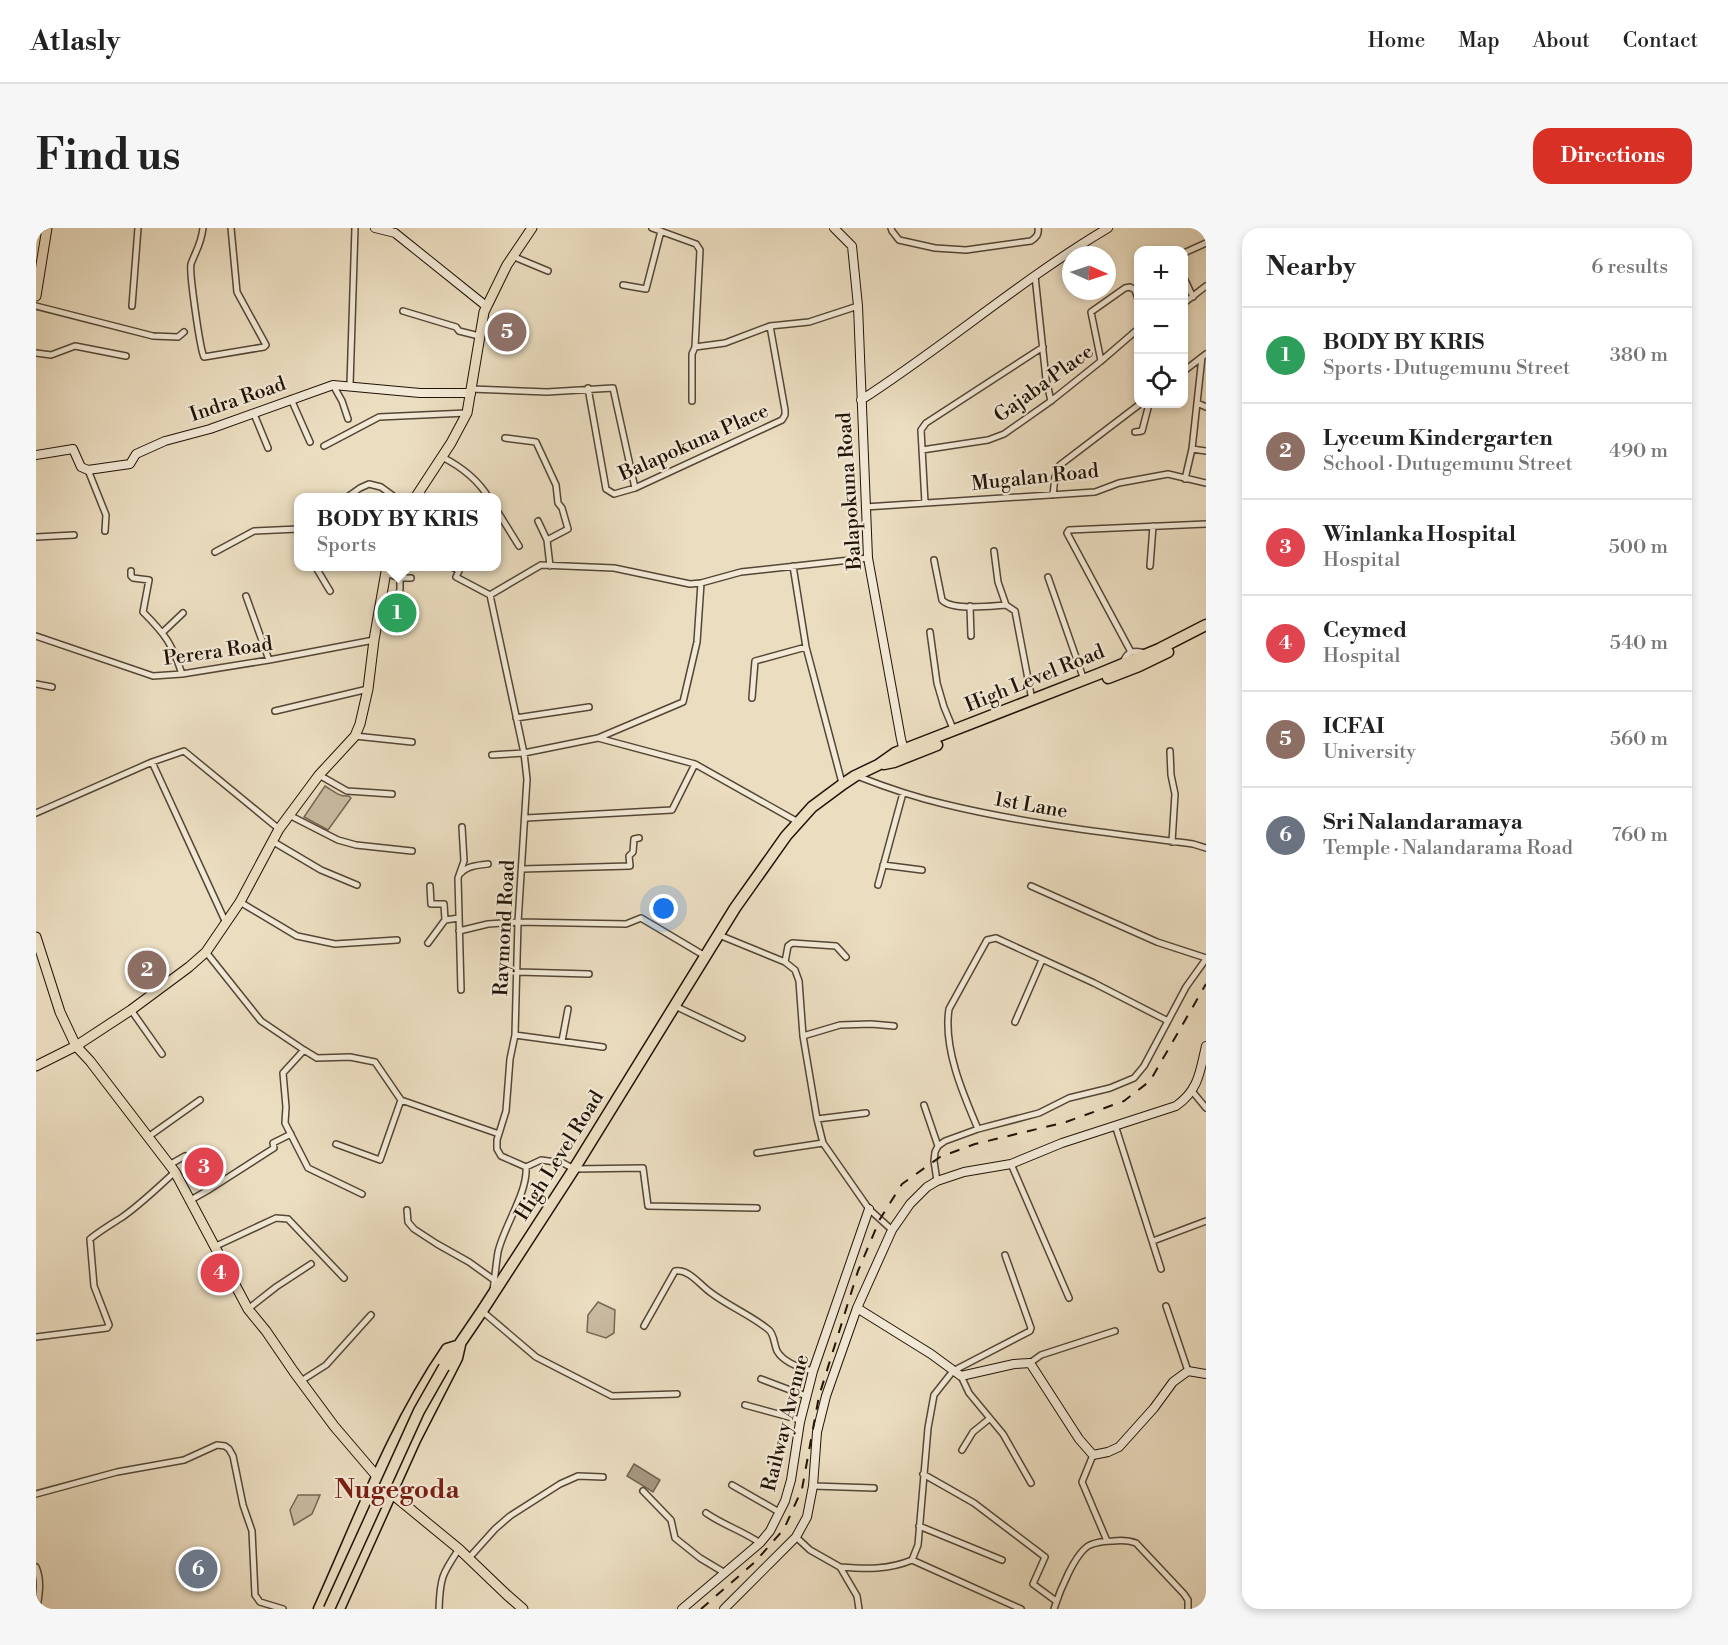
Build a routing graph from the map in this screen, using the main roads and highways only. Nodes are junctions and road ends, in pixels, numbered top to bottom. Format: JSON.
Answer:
{"nodes":[{"id":1,"x":47,"y":228,"type":"edge"},
{"id":2,"x":375,"y":228,"type":"edge"},
{"id":3,"x":532,"y":228,"type":"edge"},
{"id":4,"x":834,"y":228,"type":"edge"},
{"id":5,"x":1108,"y":228,"type":"edge"},
{"id":6,"x":36,"y":296,"type":"edge"},
{"id":7,"x":486,"y":306,"type":"junction"},
{"id":8,"x":471,"y":391,"type":"junction"},
{"id":9,"x":861,"y":400,"type":"junction"},
{"id":10,"x":36,"y":455,"type":"edge"},
{"id":11,"x":418,"y":493,"type":"edge"},
{"id":12,"x":386,"y":571,"type":"edge"},
{"id":13,"x":1206,"y":626,"type":"edge"},
{"id":14,"x":1206,"y":634,"type":"edge"},
{"id":15,"x":905,"y":754,"type":"junction"},
{"id":16,"x":36,"y":937,"type":"edge"},
{"id":17,"x":76,"y":1046,"type":"junction"},
{"id":18,"x":1206,"y":1046,"type":"edge"},
{"id":19,"x":36,"y":1066,"type":"edge"},
{"id":20,"x":869,"y":1209,"type":"road end"},
{"id":21,"x":857,"y":1308,"type":"junction"},
{"id":22,"x":460,"y":1345,"type":"junction"},
{"id":23,"x":1206,"y":1374,"type":"edge"},
{"id":24,"x":398,"y":1432,"type":"junction"},
{"id":25,"x":416,"y":1440,"type":"junction"},
{"id":26,"x":374,"y":1475,"type":"junction"},
{"id":27,"x":392,"y":1494,"type":"junction"},
{"id":28,"x":360,"y":1517,"type":"junction"},
{"id":29,"x":378,"y":1524,"type":"junction"},
{"id":30,"x":320,"y":1609,"type":"edge"},
{"id":31,"x":329,"y":1609,"type":"edge"},
{"id":32,"x":339,"y":1609,"type":"edge"},
{"id":33,"x":523,"y":1609,"type":"edge"},
{"id":34,"x":682,"y":1609,"type":"edge"},
{"id":35,"x":724,"y":1609,"type":"edge"}],
"edges":[{"from":1,"to":6,"type":"main road"},
{"from":2,"to":7,"type":"main road"},
{"from":3,"to":7,"type":"main road"},
{"from":4,"to":9,"type":"main road","name":"Balapokuna Road"},
{"from":5,"to":9,"type":"main road"},
{"from":7,"to":8,"type":"main road"},
{"from":8,"to":10,"type":"main road","name":"Indra Road"},
{"from":8,"to":11,"type":"main road"},
{"from":9,"to":15,"type":"main road","name":"Balapokuna Road"},
{"from":12,"to":17,"type":"main road"},
{"from":13,"to":15,"type":"highway","name":"High Level Road"},
{"from":14,"to":15,"type":"highway","name":"High Level Road"},
{"from":15,"to":22,"type":"highway","name":"High Level Road"},
{"from":16,"to":17,"type":"main road"},
{"from":17,"to":19,"type":"main road"},
{"from":17,"to":26,"type":"main road"},
{"from":18,"to":21,"type":"main road"},
{"from":20,"to":34,"type":"main road","name":"Railway Avenue"},
{"from":21,"to":23,"type":"main road"},
{"from":21,"to":35,"type":"main road"},
{"from":22,"to":24,"type":"highway"},
{"from":22,"to":25,"type":"highway"},
{"from":22,"to":31,"type":"highway","name":"High Level Road","bridge":true},
{"from":24,"to":25,"type":"highway"},
{"from":24,"to":26,"type":"highway"},
{"from":25,"to":27,"type":"highway"},
{"from":26,"to":27,"type":"main road"},
{"from":26,"to":28,"type":"highway"},
{"from":27,"to":29,"type":"highway"},
{"from":27,"to":33,"type":"main road"},
{"from":28,"to":29,"type":"highway"},
{"from":28,"to":30,"type":"highway"},
{"from":29,"to":32,"type":"highway"}]}
